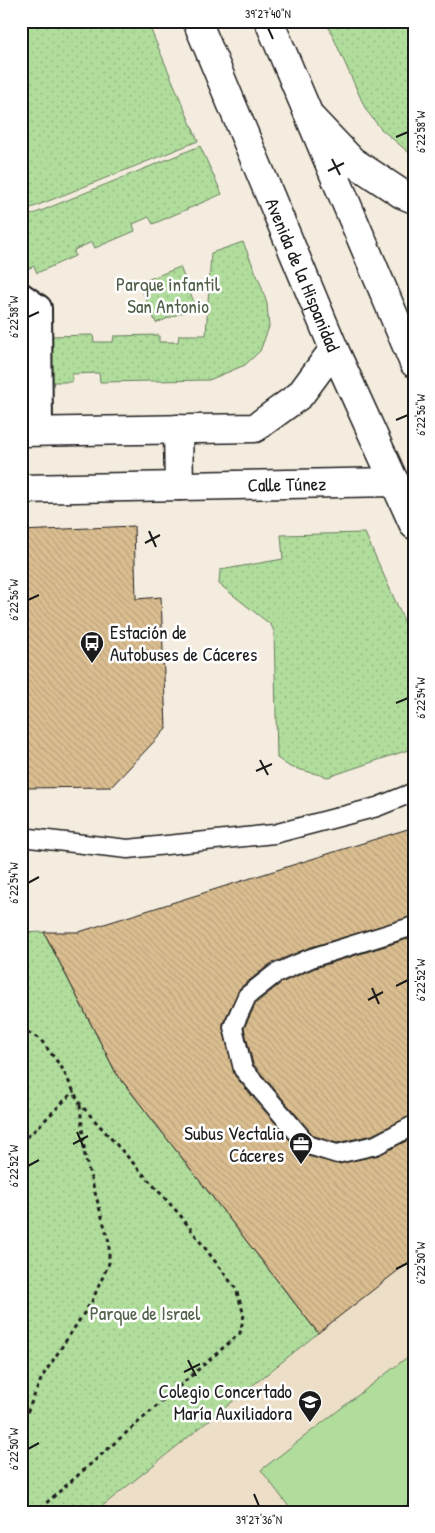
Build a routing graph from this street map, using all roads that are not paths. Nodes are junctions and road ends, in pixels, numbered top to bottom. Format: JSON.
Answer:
{"nodes":[{"id":1,"x":197,"y":21,"type":"edge"},
{"id":2,"x":269,"y":21,"type":"edge"},
{"id":3,"x":310,"y":117,"type":"junction"},
{"id":4,"x":414,"y":199,"type":"edge"},
{"id":5,"x":21,"y":296,"type":"edge"},
{"id":6,"x":334,"y":349,"type":"junction"},
{"id":7,"x":414,"y":363,"type":"edge"},
{"id":8,"x":178,"y":429,"type":"junction"},
{"id":9,"x":30,"y":432,"type":"edge"},
{"id":10,"x":395,"y":482,"type":"junction"},
{"id":11,"x":179,"y":486,"type":"junction"},
{"id":12,"x":21,"y":489,"type":"edge"},
{"id":13,"x":414,"y":525,"type":"edge"},
{"id":14,"x":414,"y":792,"type":"edge"},
{"id":15,"x":21,"y":837,"type":"edge"},
{"id":16,"x":414,"y":926,"type":"edge"},
{"id":17,"x":414,"y":1125,"type":"edge"}],
"edges":[{"from":1,"to":6,"type":"main road","name":"Avenida de la Hispanidad"},
{"from":2,"to":3,"type":"main road"},
{"from":3,"to":4,"type":"main road"},
{"from":3,"to":7,"type":"main road"},
{"from":5,"to":9,"type":"street"},
{"from":6,"to":8,"type":"main road"},
{"from":6,"to":10,"type":"main road","name":"Avenida de la Hispanidad"},
{"from":8,"to":9,"type":"main road"},
{"from":8,"to":11,"type":"main road"},
{"from":10,"to":11,"type":"main road","name":"Calle Túnez"},
{"from":10,"to":13,"type":"main road","name":"Avenida de la Hispanidad"},
{"from":11,"to":12,"type":"main road","name":"Calle Túnez"},
{"from":14,"to":15,"type":"lane"},
{"from":16,"to":17,"type":"lane"}]}
